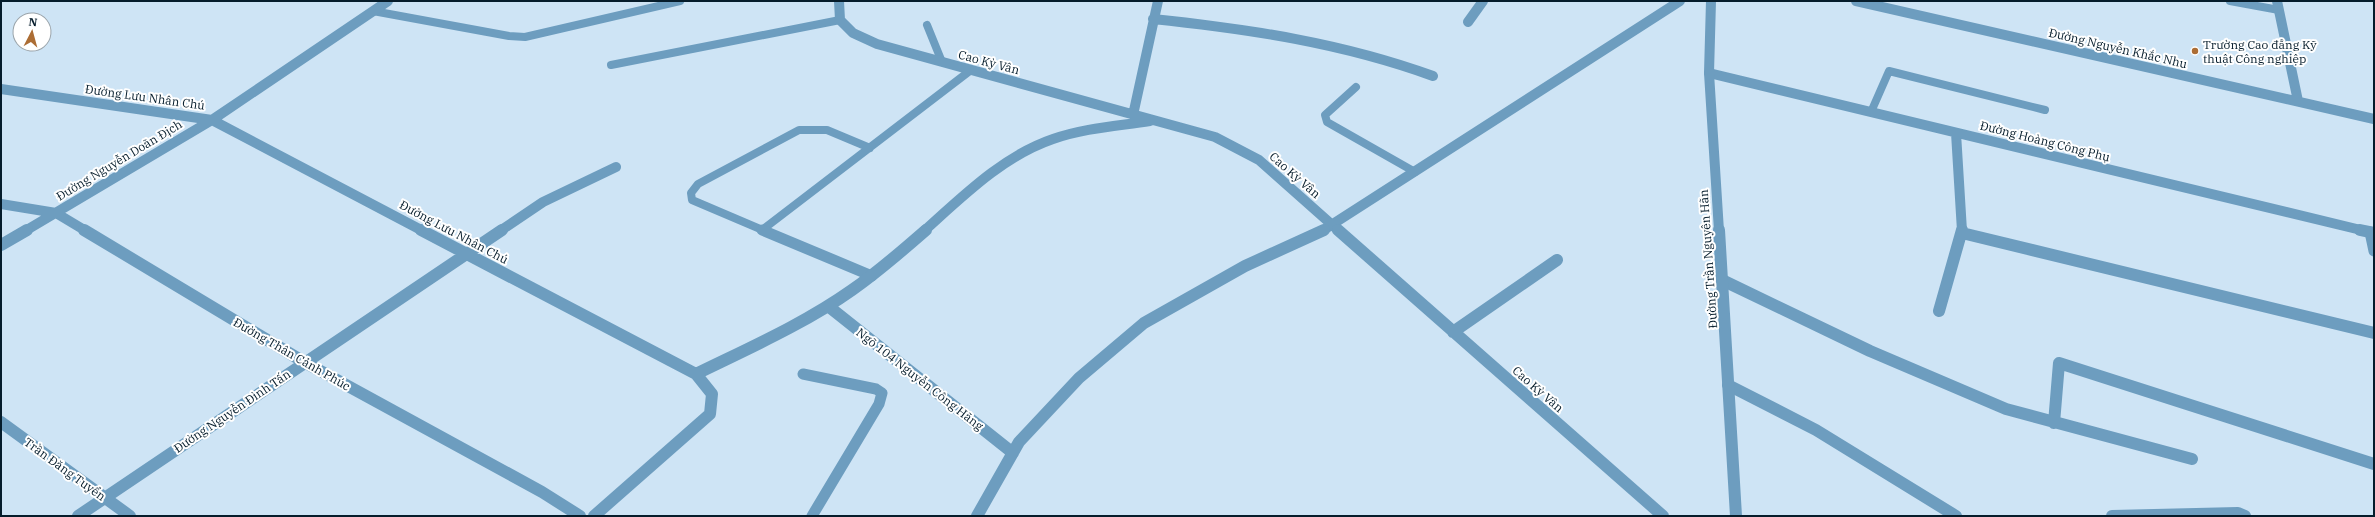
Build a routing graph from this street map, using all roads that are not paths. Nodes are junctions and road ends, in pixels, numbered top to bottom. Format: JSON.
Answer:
{"nodes":[{"id":1,"x":388,"y":1,"type":"edge"},
{"id":2,"x":680,"y":1,"type":"edge"},
{"id":3,"x":839,"y":1,"type":"edge"},
{"id":4,"x":1158,"y":1,"type":"edge"},
{"id":5,"x":1483,"y":1,"type":"edge"},
{"id":6,"x":1680,"y":1,"type":"edge"},
{"id":7,"x":1711,"y":1,"type":"edge"},
{"id":8,"x":1856,"y":1,"type":"edge"},
{"id":9,"x":2230,"y":1,"type":"edge"},
{"id":10,"x":2278,"y":6,"type":"edge"},
{"id":11,"x":374,"y":11,"type":"junction"},
{"id":12,"x":1153,"y":19,"type":"junction"},
{"id":13,"x":840,"y":20,"type":"junction"},
{"id":14,"x":1468,"y":22,"type":"dead end"},
{"id":15,"x":926,"y":25,"type":"dead end"},
{"id":16,"x":942,"y":62,"type":"junction"},
{"id":17,"x":611,"y":65,"type":"dead end"},
{"id":18,"x":971,"y":70,"type":"junction"},
{"id":19,"x":1709,"y":73,"type":"junction"},
{"id":20,"x":1433,"y":76,"type":"dead end"},
{"id":21,"x":1356,"y":87,"type":"dead end"},
{"id":22,"x":1,"y":89,"type":"edge"},
{"id":23,"x":2298,"y":101,"type":"junction"},
{"id":24,"x":2045,"y":110,"type":"dead end"},
{"id":25,"x":1871,"y":112,"type":"junction"},
{"id":26,"x":1133,"y":115,"type":"junction"},
{"id":27,"x":2374,"y":119,"type":"edge"},
{"id":28,"x":212,"y":120,"type":"junction"},
{"id":29,"x":1155,"y":121,"type":"junction"},
{"id":30,"x":1956,"y":133,"type":"junction"},
{"id":31,"x":870,"y":148,"type":"junction"},
{"id":32,"x":616,"y":167,"type":"dead end"},
{"id":33,"x":1415,"y":172,"type":"junction"},
{"id":34,"x":1,"y":204,"type":"edge"},
{"id":35,"x":56,"y":213,"type":"junction"},
{"id":36,"x":1332,"y":226,"type":"junction"},
{"id":37,"x":762,"y":230,"type":"junction"},
{"id":38,"x":1962,"y":232,"type":"junction"},
{"id":39,"x":2372,"y":233,"type":"edge"},
{"id":40,"x":1,"y":245,"type":"edge"},
{"id":41,"x":2374,"y":251,"type":"edge"},
{"id":42,"x":467,"y":254,"type":"junction"},
{"id":43,"x":1557,"y":260,"type":"dead end"},
{"id":44,"x":872,"y":276,"type":"junction"},
{"id":45,"x":1722,"y":280,"type":"junction"},
{"id":46,"x":828,"y":306,"type":"junction"},
{"id":47,"x":1939,"y":311,"type":"dead end"},
{"id":48,"x":1453,"y":332,"type":"junction"},
{"id":49,"x":2374,"y":334,"type":"edge"},
{"id":50,"x":304,"y":362,"type":"junction"},
{"id":51,"x":696,"y":374,"type":"junction"},
{"id":52,"x":803,"y":374,"type":"dead end"},
{"id":53,"x":1728,"y":386,"type":"junction"},
{"id":54,"x":1,"y":422,"type":"edge"},
{"id":55,"x":2054,"y":423,"type":"junction"},
{"id":56,"x":1013,"y":452,"type":"junction"},
{"id":57,"x":2192,"y":459,"type":"dead end"},
{"id":58,"x":2374,"y":464,"type":"edge"},
{"id":59,"x":105,"y":498,"type":"junction"},
{"id":60,"x":78,"y":516,"type":"edge"},
{"id":61,"x":130,"y":516,"type":"edge"},
{"id":62,"x":580,"y":516,"type":"edge"},
{"id":63,"x":594,"y":516,"type":"edge"},
{"id":64,"x":812,"y":516,"type":"edge"},
{"id":65,"x":977,"y":516,"type":"edge"},
{"id":66,"x":1663,"y":516,"type":"edge"},
{"id":67,"x":1736,"y":516,"type":"edge"},
{"id":68,"x":1956,"y":516,"type":"edge"},
{"id":69,"x":2112,"y":516,"type":"edge"},
{"id":70,"x":2245,"y":516,"type":"edge"}],
"edges":[{"from":1,"to":11,"type":"street","name":"Đường Nguyễn Doãn Địch"},
{"from":2,"to":11,"type":"lane"},
{"from":3,"to":13,"type":"street"},
{"from":4,"to":12,"type":"street"},
{"from":5,"to":14,"type":"street"},
{"from":6,"to":33,"type":"street"},
{"from":7,"to":19,"type":"street","name":"Đường Trần Nguyên Hãn"},
{"from":8,"to":23,"type":"street","name":"Đường Nguyễn Khắc Nhu"},
{"from":9,"to":10,"type":"lane"},
{"from":10,"to":23,"type":"street"},
{"from":11,"to":28,"type":"street","name":"Đường Nguyễn Doãn Địch"},
{"from":12,"to":20,"type":"street"},
{"from":12,"to":26,"type":"street"},
{"from":13,"to":16,"type":"street","name":"Cao Kỳ Vân"},
{"from":13,"to":17,"type":"lane"},
{"from":15,"to":16,"type":"lane"},
{"from":16,"to":18,"type":"street","name":"Cao Kỳ Vân"},
{"from":18,"to":26,"type":"street","name":"Cao Kỳ Vân"},
{"from":18,"to":31,"type":"lane"},
{"from":19,"to":25,"type":"street","name":"Đường Hoàng Công Phụ"},
{"from":19,"to":45,"type":"street","name":"Đường Trần Nguyên Hãn"},
{"from":21,"to":33,"type":"lane"},
{"from":22,"to":28,"type":"street","name":"Đường Lưu Nhân Chú"},
{"from":23,"to":27,"type":"street","name":"Đường Nguyễn Khắc Nhu"},
{"from":24,"to":25,"type":"lane"},
{"from":25,"to":30,"type":"street","name":"Đường Hoàng Công Phụ"},
{"from":26,"to":29,"type":"street","name":"Cao Kỳ Vân"},
{"from":28,"to":35,"type":"street","name":"Đường Nguyễn Doãn Địch"},
{"from":28,"to":42,"type":"street","name":"Đường Lưu Nhân Chú"},
{"from":29,"to":36,"type":"street","name":"Cao Kỳ Vân"},
{"from":29,"to":44,"type":"street"},
{"from":30,"to":38,"type":"street"},
{"from":30,"to":39,"type":"street","name":"Đường Hoàng Công Phụ"},
{"from":31,"to":37,"type":"lane"},
{"from":31,"to":37,"type":"lane"},
{"from":32,"to":42,"type":"street","name":"Đường Nguyễn Đình Tấn"},
{"from":33,"to":36,"type":"street"},
{"from":34,"to":35,"type":"street","name":"Đường Thân Cảnh Phúc"},
{"from":35,"to":40,"type":"street","name":"Đường Nguyễn Doãn Địch"},
{"from":35,"to":50,"type":"street","name":"Đường Thân Cảnh Phúc"},
{"from":36,"to":48,"type":"street","name":"Cao Kỳ Vân"},
{"from":36,"to":56,"type":"street"},
{"from":37,"to":44,"type":"lane"},
{"from":38,"to":47,"type":"street"},
{"from":38,"to":49,"type":"street"},
{"from":39,"to":41,"type":"lane"},
{"from":42,"to":50,"type":"street","name":"Đường Nguyễn Đình Tấn"},
{"from":42,"to":51,"type":"street","name":"Đường Lưu Nhân Chú"},
{"from":43,"to":48,"type":"street"},
{"from":44,"to":46,"type":"street"},
{"from":45,"to":53,"type":"street","name":"Đường Trần Nguyên Hãn"},
{"from":45,"to":55,"type":"street"},
{"from":46,"to":51,"type":"street"},
{"from":46,"to":56,"type":"street","name":"Ngõ 104 Nguyễn Công Hãng"},
{"from":48,"to":66,"type":"street","name":"Cao Kỳ Vân"},
{"from":50,"to":59,"type":"street","name":"Đường Nguyễn Đình Tấn"},
{"from":50,"to":62,"type":"street","name":"Đường Thân Cảnh Phúc"},
{"from":51,"to":63,"type":"street","name":"Đường Lưu Nhân Chú"},
{"from":52,"to":64,"type":"lane"},
{"from":53,"to":67,"type":"street","name":"Đường Trần Nguyên Hãn"},
{"from":53,"to":68,"type":"street"},
{"from":54,"to":59,"type":"street","name":"Trần Đăng Tuyển"},
{"from":55,"to":57,"type":"street"},
{"from":55,"to":58,"type":"street"},
{"from":56,"to":65,"type":"street"},
{"from":59,"to":60,"type":"street","name":"Đường Nguyễn Đình Tấn"},
{"from":59,"to":61,"type":"street","name":"Trần Đăng Tuyển"},
{"from":69,"to":70,"type":"street"}]}
